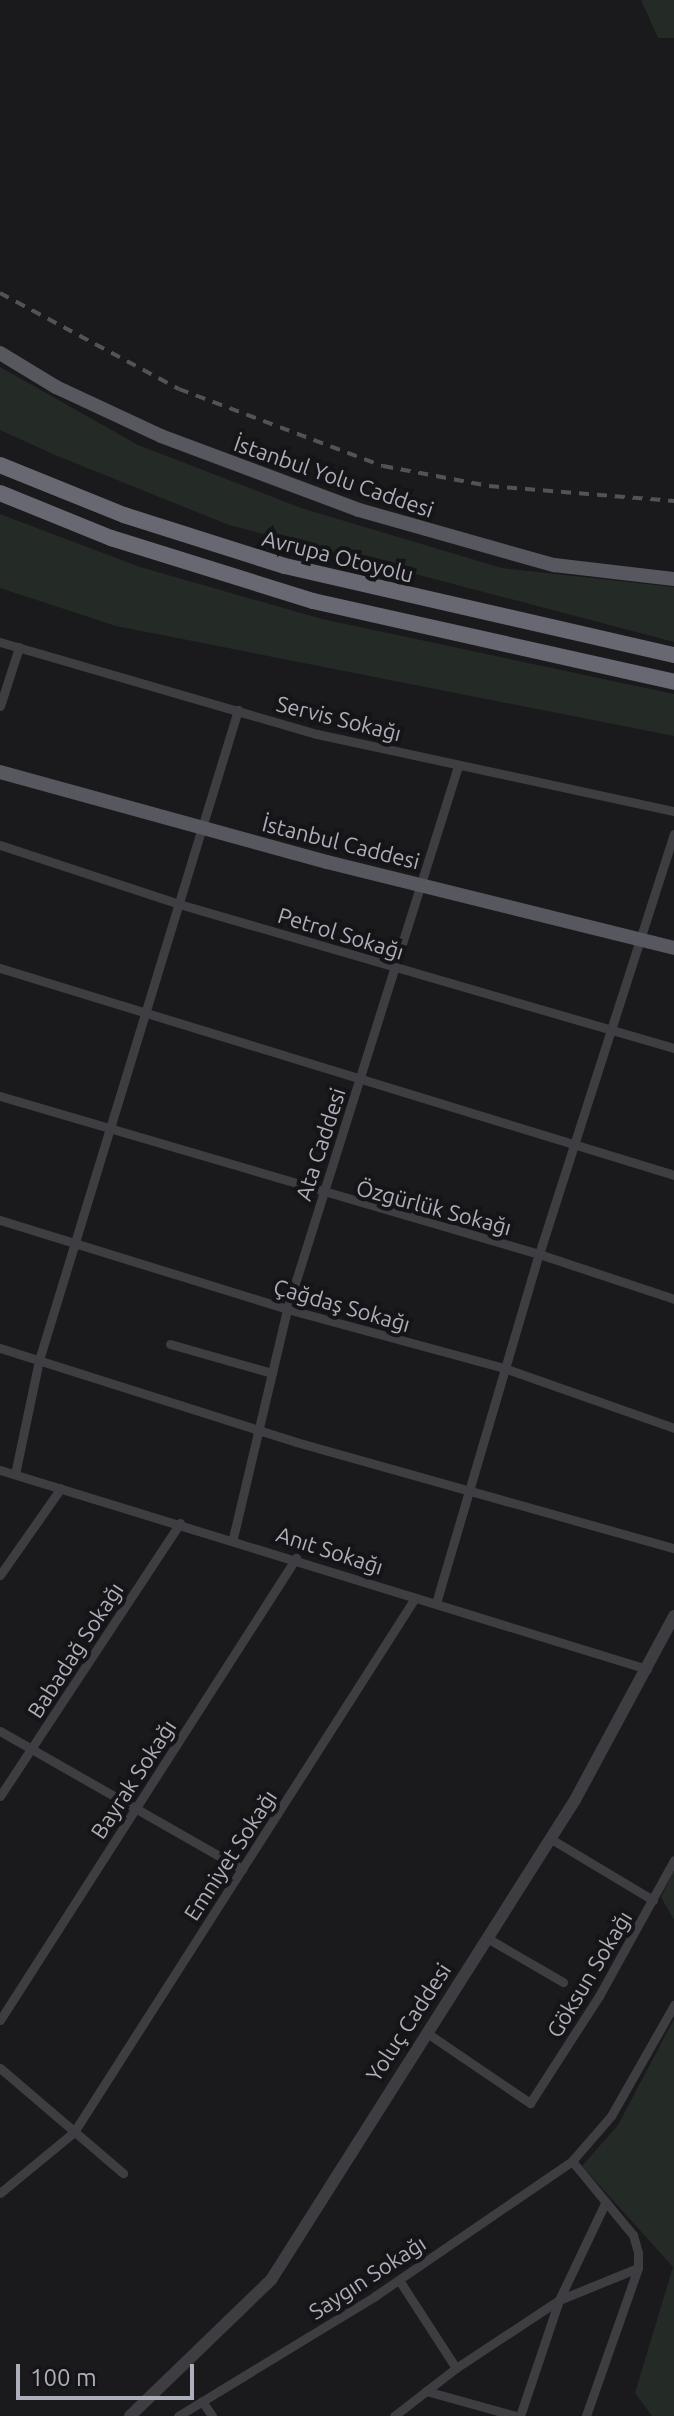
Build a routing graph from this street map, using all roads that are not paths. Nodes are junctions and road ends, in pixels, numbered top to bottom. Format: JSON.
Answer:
{"nodes":[{"id":1,"x":0,"y":353,"type":"edge"},
{"id":2,"x":0,"y":465,"type":"edge"},
{"id":3,"x":0,"y":493,"type":"edge"},
{"id":4,"x":674,"y":579,"type":"edge"},
{"id":5,"x":0,"y":642,"type":"edge"},
{"id":6,"x":19,"y":647,"type":"junction"},
{"id":7,"x":674,"y":655,"type":"edge"},
{"id":8,"x":674,"y":682,"type":"edge"},
{"id":9,"x":0,"y":706,"type":"edge"},
{"id":10,"x":238,"y":710,"type":"junction"},
{"id":11,"x":458,"y":766,"type":"junction"},
{"id":12,"x":0,"y":772,"type":"edge"},
{"id":13,"x":674,"y":811,"type":"edge"},
{"id":14,"x":202,"y":829,"type":"junction"},
{"id":15,"x":674,"y":834,"type":"edge"},
{"id":16,"x":0,"y":845,"type":"edge"},
{"id":17,"x":421,"y":885,"type":"junction"},
{"id":18,"x":179,"y":904,"type":"junction"},
{"id":19,"x":641,"y":939,"type":"junction"},
{"id":20,"x":674,"y":948,"type":"edge"},
{"id":21,"x":0,"y":968,"type":"edge"},
{"id":22,"x":394,"y":968,"type":"junction"},
{"id":23,"x":145,"y":1013,"type":"junction"},
{"id":24,"x":613,"y":1029,"type":"junction"},
{"id":25,"x":674,"y":1048,"type":"edge"},
{"id":26,"x":359,"y":1079,"type":"junction"},
{"id":27,"x":0,"y":1096,"type":"edge"},
{"id":28,"x":110,"y":1129,"type":"junction"},
{"id":29,"x":574,"y":1142,"type":"junction"},
{"id":30,"x":674,"y":1175,"type":"edge"},
{"id":31,"x":323,"y":1195,"type":"junction"},
{"id":32,"x":0,"y":1220,"type":"edge"},
{"id":33,"x":75,"y":1243,"type":"junction"},
{"id":34,"x":539,"y":1254,"type":"junction"},
{"id":35,"x":674,"y":1299,"type":"edge"},
{"id":36,"x":287,"y":1309,"type":"junction"},
{"id":37,"x":170,"y":1344,"type":"dead end"},
{"id":38,"x":0,"y":1348,"type":"edge"},
{"id":39,"x":39,"y":1360,"type":"junction"},
{"id":40,"x":504,"y":1368,"type":"junction"},
{"id":41,"x":272,"y":1373,"type":"junction"},
{"id":42,"x":674,"y":1428,"type":"edge"},
{"id":43,"x":258,"y":1430,"type":"junction"},
{"id":44,"x":0,"y":1470,"type":"edge"},
{"id":45,"x":15,"y":1474,"type":"junction"},
{"id":46,"x":61,"y":1488,"type":"junction"},
{"id":47,"x":472,"y":1491,"type":"junction"},
{"id":48,"x":180,"y":1523,"type":"junction"},
{"id":49,"x":233,"y":1538,"type":"junction"},
{"id":50,"x":674,"y":1548,"type":"edge"},
{"id":51,"x":296,"y":1558,"type":"junction"},
{"id":52,"x":0,"y":1575,"type":"edge"},
{"id":53,"x":415,"y":1598,"type":"junction"},
{"id":54,"x":436,"y":1603,"type":"junction"},
{"id":55,"x":674,"y":1616,"type":"edge"},
{"id":56,"x":647,"y":1669,"type":"junction"},
{"id":57,"x":0,"y":1731,"type":"edge"},
{"id":58,"x":32,"y":1748,"type":"junction"},
{"id":59,"x":0,"y":1796,"type":"edge"},
{"id":60,"x":136,"y":1808,"type":"junction"},
{"id":61,"x":551,"y":1839,"type":"junction"},
{"id":62,"x":674,"y":1860,"type":"edge"},
{"id":63,"x":242,"y":1869,"type":"junction"},
{"id":64,"x":653,"y":1900,"type":"junction"},
{"id":65,"x":487,"y":1938,"type":"junction"},
{"id":66,"x":563,"y":1982,"type":"dead end"},
{"id":67,"x":674,"y":2005,"type":"edge"},
{"id":68,"x":0,"y":2020,"type":"edge"},
{"id":69,"x":427,"y":2033,"type":"junction"},
{"id":70,"x":0,"y":2068,"type":"edge"},
{"id":71,"x":74,"y":2132,"type":"junction"},
{"id":72,"x":572,"y":2161,"type":"junction"},
{"id":73,"x":123,"y":2173,"type":"dead end"},
{"id":74,"x":0,"y":2193,"type":"edge"},
{"id":75,"x":605,"y":2203,"type":"junction"},
{"id":76,"x":638,"y":2268,"type":"junction"},
{"id":77,"x":399,"y":2280,"type":"junction"},
{"id":78,"x":559,"y":2300,"type":"junction"},
{"id":79,"x":456,"y":2368,"type":"junction"},
{"id":80,"x":426,"y":2391,"type":"junction"},
{"id":81,"x":202,"y":2401,"type":"junction"},
{"id":82,"x":130,"y":2416,"type":"edge"},
{"id":83,"x":178,"y":2416,"type":"edge"},
{"id":84,"x":212,"y":2416,"type":"edge"},
{"id":85,"x":394,"y":2416,"type":"edge"},
{"id":86,"x":518,"y":2416,"type":"edge"},
{"id":87,"x":586,"y":2416,"type":"edge"}],
"edges":[{"from":1,"to":4,"type":"main road","name":"İstanbul Yolu Caddesi"},
{"from":2,"to":7,"type":"highway","name":"Avrupa Otoyolu"},
{"from":3,"to":8,"type":"highway"},
{"from":5,"to":6,"type":"street","name":"Servis Sokağı"},
{"from":6,"to":9,"type":"street"},
{"from":6,"to":10,"type":"street","name":"Servis Sokağı"},
{"from":10,"to":11,"type":"street","name":"Servis Sokağı"},
{"from":10,"to":14,"type":"street"},
{"from":11,"to":13,"type":"street","name":"Servis Sokağı"},
{"from":11,"to":17,"type":"street","name":"Ata Caddesi"},
{"from":12,"to":14,"type":"main road","name":"İstanbul Caddesi"},
{"from":14,"to":17,"type":"main road","name":"İstanbul Caddesi"},
{"from":14,"to":18,"type":"street"},
{"from":15,"to":19,"type":"street"},
{"from":16,"to":18,"type":"street","name":"Petrol Sokağı"},
{"from":17,"to":19,"type":"main road","name":"İstanbul Caddesi"},
{"from":17,"to":22,"type":"street","name":"Ata Caddesi"},
{"from":18,"to":22,"type":"street","name":"Petrol Sokağı"},
{"from":18,"to":23,"type":"street"},
{"from":19,"to":20,"type":"main road","name":"İstanbul Caddesi"},
{"from":19,"to":24,"type":"street"},
{"from":21,"to":23,"type":"street"},
{"from":22,"to":24,"type":"street","name":"Petrol Sokağı"},
{"from":22,"to":26,"type":"street","name":"Ata Caddesi"},
{"from":23,"to":26,"type":"street"},
{"from":23,"to":28,"type":"street"},
{"from":24,"to":25,"type":"street","name":"Petrol Sokağı"},
{"from":24,"to":29,"type":"street"},
{"from":26,"to":29,"type":"street"},
{"from":26,"to":31,"type":"street","name":"Ata Caddesi"},
{"from":27,"to":28,"type":"street","name":"Özgürlük Sokağı"},
{"from":28,"to":31,"type":"street","name":"Özgürlük Sokağı"},
{"from":28,"to":33,"type":"street"},
{"from":29,"to":30,"type":"street"},
{"from":29,"to":34,"type":"street"},
{"from":31,"to":34,"type":"street","name":"Özgürlük Sokağı"},
{"from":31,"to":36,"type":"street","name":"Ata Caddesi"},
{"from":32,"to":33,"type":"street","name":"Çağdaş Sokağı"},
{"from":33,"to":36,"type":"street","name":"Çağdaş Sokağı"},
{"from":33,"to":39,"type":"street"},
{"from":34,"to":35,"type":"street","name":"Özgürlük Sokağı"},
{"from":34,"to":40,"type":"street"},
{"from":36,"to":40,"type":"street","name":"Çağdaş Sokağı"},
{"from":36,"to":41,"type":"street","name":"Ata Caddesi"},
{"from":37,"to":41,"type":"street"},
{"from":38,"to":39,"type":"street"},
{"from":39,"to":43,"type":"street"},
{"from":39,"to":45,"type":"street"},
{"from":40,"to":42,"type":"street","name":"Çağdaş Sokağı"},
{"from":40,"to":47,"type":"street"},
{"from":41,"to":43,"type":"street","name":"Ata Caddesi"},
{"from":43,"to":47,"type":"street"},
{"from":43,"to":49,"type":"street","name":"Ata Caddesi"},
{"from":44,"to":45,"type":"street","name":"Anıt Sokağı"},
{"from":45,"to":46,"type":"street","name":"Anıt Sokağı"},
{"from":46,"to":48,"type":"street","name":"Anıt Sokağı"},
{"from":46,"to":52,"type":"street"},
{"from":47,"to":50,"type":"street"},
{"from":47,"to":54,"type":"street"},
{"from":48,"to":49,"type":"street","name":"Anıt Sokağı"},
{"from":48,"to":58,"type":"street","name":"Babadağ Sokağı"},
{"from":49,"to":51,"type":"street","name":"Anıt Sokağı"},
{"from":51,"to":53,"type":"street","name":"Anıt Sokağı"},
{"from":51,"to":60,"type":"street","name":"Bayrak Sokağı"},
{"from":53,"to":54,"type":"street","name":"Anıt Sokağı"},
{"from":53,"to":63,"type":"street","name":"Emniyet Sokağı"},
{"from":54,"to":56,"type":"street","name":"Anıt Sokağı"},
{"from":55,"to":56,"type":"street","name":"Yoluç Caddesi"},
{"from":56,"to":61,"type":"street","name":"Yoluç Caddesi"},
{"from":57,"to":58,"type":"street"},
{"from":58,"to":59,"type":"street","name":"Babadağ Sokağı"},
{"from":58,"to":60,"type":"street"},
{"from":60,"to":63,"type":"street"},
{"from":60,"to":68,"type":"street","name":"Bayrak Sokağı"},
{"from":61,"to":64,"type":"street"},
{"from":61,"to":65,"type":"street","name":"Yoluç Caddesi"},
{"from":62,"to":64,"type":"street","name":"Göksun Sokağı"},
{"from":63,"to":71,"type":"street","name":"Emniyet Sokağı"},
{"from":64,"to":69,"type":"street","name":"Göksun Sokağı"},
{"from":65,"to":66,"type":"street"},
{"from":65,"to":69,"type":"street","name":"Yoluç Caddesi"},
{"from":67,"to":72,"type":"street","name":"Saygın Sokağı"},
{"from":69,"to":82,"type":"street","name":"Yoluç Caddesi"},
{"from":70,"to":71,"type":"street"},
{"from":71,"to":73,"type":"street"},
{"from":71,"to":74,"type":"street","name":"Emniyet Sokağı"},
{"from":72,"to":75,"type":"street"},
{"from":72,"to":77,"type":"street","name":"Saygın Sokağı"},
{"from":75,"to":76,"type":"street"},
{"from":75,"to":78,"type":"street"},
{"from":76,"to":78,"type":"street"},
{"from":76,"to":87,"type":"street"},
{"from":77,"to":79,"type":"street"},
{"from":77,"to":81,"type":"street","name":"Saygın Sokağı"},
{"from":78,"to":79,"type":"street"},
{"from":78,"to":86,"type":"street"},
{"from":79,"to":80,"type":"street"},
{"from":80,"to":85,"type":"street"},
{"from":80,"to":86,"type":"street"},
{"from":81,"to":83,"type":"street","name":"Saygın Sokağı"},
{"from":81,"to":84,"type":"street"}]}
